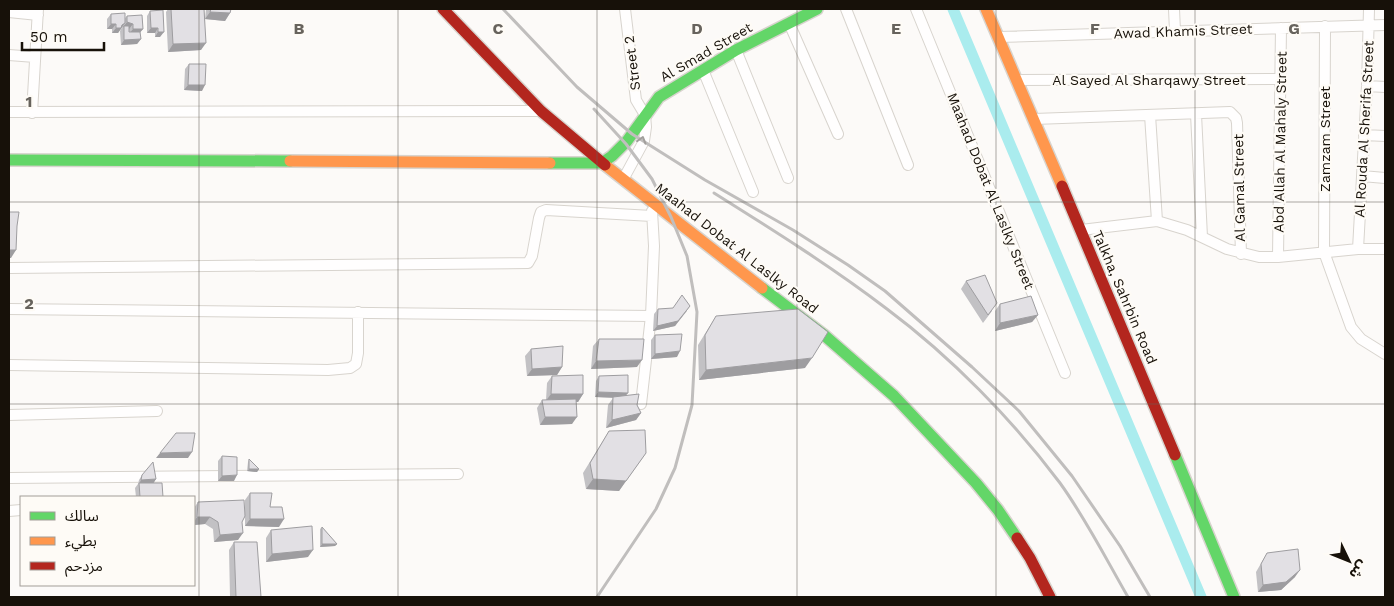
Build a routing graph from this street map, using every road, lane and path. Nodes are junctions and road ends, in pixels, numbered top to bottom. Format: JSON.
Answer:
{"nodes":[{"id":1,"x":443,"y":9,"type":"edge"},
{"id":2,"x":625,"y":9,"type":"edge"},
{"id":3,"x":817,"y":9,"type":"edge"},
{"id":4,"x":846,"y":9,"type":"edge"},
{"id":5,"x":916,"y":9,"type":"edge"},
{"id":6,"x":986,"y":9,"type":"edge"},
{"id":7,"x":1174,"y":9,"type":"edge"},
{"id":8,"x":1369,"y":9,"type":"edge"},
{"id":9,"x":9,"y":12,"type":"edge"},
{"id":10,"x":38,"y":12,"type":"edge"},
{"id":11,"x":789,"y":23,"type":"junction"},
{"id":12,"x":1368,"y":25,"type":"junction"},
{"id":13,"x":1385,"y":25,"type":"edge"},
{"id":14,"x":1325,"y":26,"type":"junction"},
{"id":15,"x":1281,"y":28,"type":"junction"},
{"id":16,"x":1175,"y":31,"type":"junction"},
{"id":17,"x":998,"y":37,"type":"junction"},
{"id":18,"x":736,"y":50,"type":"junction"},
{"id":19,"x":9,"y":54,"type":"edge"},
{"id":20,"x":35,"y":57,"type":"junction"},
{"id":21,"x":703,"y":70,"type":"junction"},
{"id":22,"x":1280,"y":79,"type":"junction"},
{"id":23,"x":1017,"y":80,"type":"junction"},
{"id":24,"x":1367,"y":86,"type":"junction"},
{"id":25,"x":1385,"y":87,"type":"edge"},
{"id":26,"x":540,"y":111,"type":"junction"},
{"id":27,"x":9,"y":112,"type":"edge"},
{"id":28,"x":32,"y":113,"type":"junction"},
{"id":29,"x":1196,"y":114,"type":"junction"},
{"id":30,"x":1150,"y":115,"type":"junction"},
{"id":31,"x":644,"y":116,"type":"junction"},
{"id":32,"x":1034,"y":119,"type":"junction"},
{"id":33,"x":838,"y":134,"type":"dead end"},
{"id":34,"x":1364,"y":135,"type":"junction"},
{"id":35,"x":1385,"y":136,"type":"edge"},
{"id":36,"x":9,"y":160,"type":"edge"},
{"id":37,"x":604,"y":162,"type":"junction"},
{"id":38,"x":908,"y":165,"type":"dead end"},
{"id":39,"x":1362,"y":176,"type":"junction"},
{"id":40,"x":624,"y":177,"type":"junction"},
{"id":41,"x":788,"y":178,"type":"dead end"},
{"id":42,"x":1385,"y":178,"type":"edge"},
{"id":43,"x":753,"y":192,"type":"dead end"},
{"id":44,"x":651,"y":202,"type":"junction"},
{"id":45,"x":652,"y":216,"type":"junction"},
{"id":46,"x":1156,"y":222,"type":"junction"},
{"id":47,"x":1081,"y":230,"type":"junction"},
{"id":48,"x":1202,"y":237,"type":"junction"},
{"id":49,"x":1358,"y":249,"type":"junction"},
{"id":50,"x":1385,"y":249,"type":"edge"},
{"id":51,"x":1324,"y":252,"type":"junction"},
{"id":52,"x":1240,"y":254,"type":"junction"},
{"id":53,"x":1278,"y":257,"type":"junction"},
{"id":54,"x":9,"y":268,"type":"edge"},
{"id":55,"x":9,"y":309,"type":"edge"},
{"id":56,"x":358,"y":312,"type":"junction"},
{"id":57,"x":651,"y":316,"type":"junction"},
{"id":58,"x":1385,"y":354,"type":"edge"},
{"id":59,"x":9,"y":365,"type":"edge"},
{"id":60,"x":1065,"y":373,"type":"dead end"},
{"id":61,"x":641,"y":404,"type":"edge"},
{"id":62,"x":157,"y":411,"type":"dead end"},
{"id":63,"x":9,"y":415,"type":"edge"},
{"id":64,"x":458,"y":474,"type":"dead end"},
{"id":65,"x":9,"y":478,"type":"edge"},
{"id":66,"x":1050,"y":597,"type":"edge"},
{"id":67,"x":1234,"y":597,"type":"edge"}],
"edges":[{"from":1,"to":26,"type":"street","name":"Maahad Dobat Al Laslky Road"},
{"from":2,"to":31,"type":"street","name":"Street 2"},
{"from":3,"to":11,"type":"street","name":"Al Smad Street"},
{"from":4,"to":38,"type":"street"},
{"from":5,"to":60,"type":"street","name":"Maahad Dobat Al Laslky Street"},
{"from":6,"to":17,"type":"street","name":"Talkha, Sahrbin Road"},
{"from":7,"to":16,"type":"street"},
{"from":8,"to":12,"type":"street","name":"Al Rouda Al Sherifa Street"},
{"from":9,"to":10,"type":"street"},
{"from":10,"to":20,"type":"street"},
{"from":11,"to":18,"type":"street","name":"Al Smad Street"},
{"from":11,"to":33,"type":"street"},
{"from":12,"to":13,"type":"street","name":"Awad Khamis Street"},
{"from":12,"to":14,"type":"street","name":"Awad Khamis Street"},
{"from":12,"to":24,"type":"street","name":"Al Rouda Al Sherifa Street"},
{"from":14,"to":15,"type":"street","name":"Awad Khamis Street"},
{"from":14,"to":51,"type":"street","name":"Zamzam Street"},
{"from":15,"to":16,"type":"street","name":"Awad Khamis Street"},
{"from":15,"to":22,"type":"street","name":"Abd Allah Al Mahaly Street"},
{"from":16,"to":17,"type":"street","name":"Awad Khamis Street"},
{"from":17,"to":23,"type":"street","name":"Talkha, Sahrbin Road"},
{"from":18,"to":21,"type":"street","name":"Al Smad Street"},
{"from":18,"to":41,"type":"street"},
{"from":19,"to":20,"type":"street"},
{"from":20,"to":28,"type":"street"},
{"from":21,"to":31,"type":"street","name":"Al Smad Street"},
{"from":21,"to":43,"type":"street"},
{"from":22,"to":23,"type":"street","name":"Al Sayed Al Sharqawy Street"},
{"from":22,"to":53,"type":"street","name":"Abd Allah Al Mahaly Street"},
{"from":23,"to":32,"type":"street","name":"Talkha, Sahrbin Road"},
{"from":24,"to":25,"type":"street"},
{"from":24,"to":34,"type":"street","name":"Al Rouda Al Sherifa Street"},
{"from":26,"to":28,"type":"street"},
{"from":26,"to":37,"type":"street","name":"Maahad Dobat Al Laslky Road"},
{"from":27,"to":28,"type":"street"},
{"from":29,"to":30,"type":"street"},
{"from":29,"to":48,"type":"street"},
{"from":29,"to":52,"type":"street","name":"Al Gamal Street"},
{"from":30,"to":32,"type":"street"},
{"from":30,"to":46,"type":"street"},
{"from":31,"to":37,"type":"street","name":"Al Smad Street"},
{"from":40,"to":31,"type":"street","one_way":true},
{"from":32,"to":47,"type":"street","name":"Talkha, Sahrbin Road"},
{"from":34,"to":35,"type":"street"},
{"from":34,"to":39,"type":"street","name":"Al Rouda Al Sherifa Street"},
{"from":36,"to":37,"type":"street"},
{"from":37,"to":40,"type":"street","name":"Maahad Dobat Al Laslky Road"},
{"from":39,"to":42,"type":"street"},
{"from":39,"to":49,"type":"street","name":"Al Rouda Al Sherifa Street"},
{"from":40,"to":44,"type":"street","name":"Maahad Dobat Al Laslky Road"},
{"from":44,"to":45,"type":"street"},
{"from":44,"to":66,"type":"street","name":"Maahad Dobat Al Laslky Road"},
{"from":45,"to":54,"type":"street"},
{"from":45,"to":57,"type":"street"},
{"from":46,"to":47,"type":"street"},
{"from":46,"to":48,"type":"street"},
{"from":47,"to":67,"type":"street","name":"Talkha, Sahrbin Road"},
{"from":48,"to":52,"type":"street"},
{"from":49,"to":50,"type":"street"},
{"from":49,"to":51,"type":"street"},
{"from":51,"to":53,"type":"street"},
{"from":51,"to":58,"type":"street"},
{"from":52,"to":53,"type":"street"},
{"from":55,"to":56,"type":"street"},
{"from":56,"to":57,"type":"street"},
{"from":56,"to":59,"type":"street"},
{"from":57,"to":61,"type":"street"},
{"from":62,"to":63,"type":"street"},
{"from":64,"to":65,"type":"street"}]}
